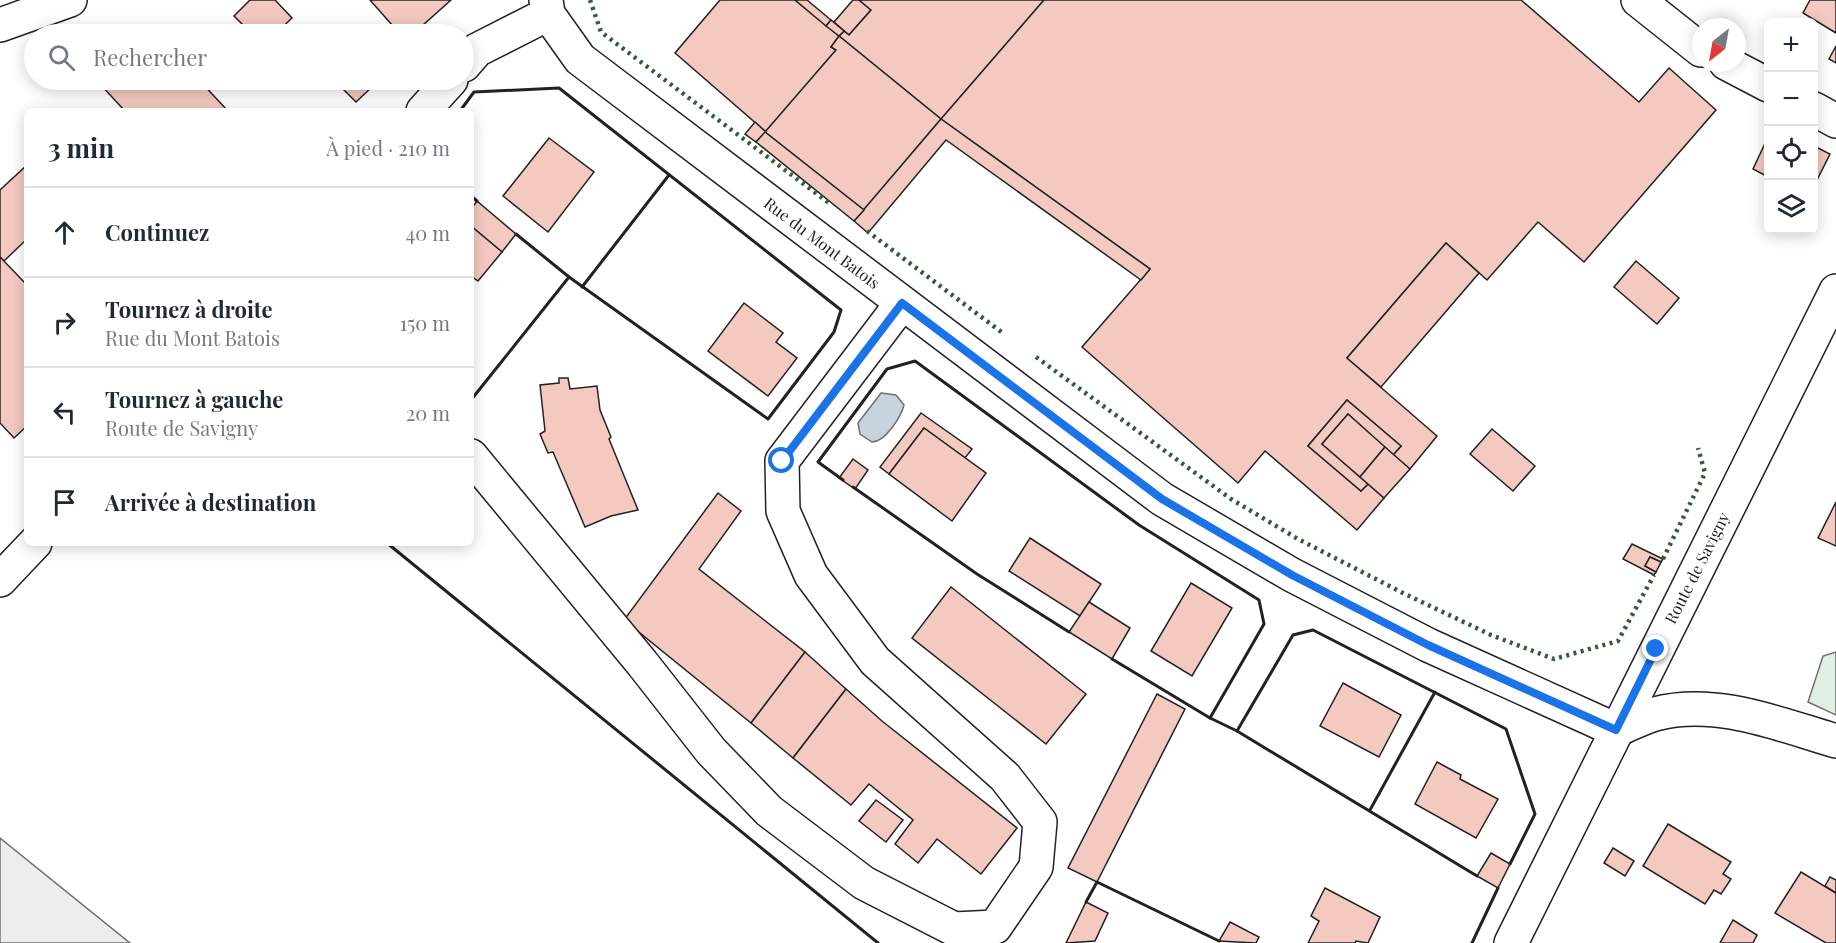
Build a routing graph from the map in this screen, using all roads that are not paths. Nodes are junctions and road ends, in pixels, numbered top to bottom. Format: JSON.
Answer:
{"nodes":[{"id":1,"x":70,"y":0,"type":"edge"},
{"id":2,"x":1638,"y":0,"type":"edge"},
{"id":3,"x":547,"y":7,"type":"edge"},
{"id":4,"x":0,"y":25,"type":"edge"},
{"id":5,"x":1692,"y":43,"type":"edge"},
{"id":6,"x":474,"y":53,"type":"edge"},
{"id":7,"x":1742,"y":72,"type":"edge"},
{"id":8,"x":1764,"y":84,"type":"edge"},
{"id":9,"x":442,"y":90,"type":"edge"},
{"id":10,"x":426,"y":108,"type":"edge"},
{"id":11,"x":1818,"y":111,"type":"edge"},
{"id":12,"x":1836,"y":121,"type":"edge"},
{"id":13,"x":1836,"y":291,"type":"edge"},
{"id":14,"x":902,"y":303,"type":"junction"},
{"id":15,"x":474,"y":460,"type":"edge"},
{"id":16,"x":32,"y":546,"type":"edge"},
{"id":17,"x":0,"y":580,"type":"edge"},
{"id":18,"x":1616,"y":730,"type":"junction"},
{"id":19,"x":1836,"y":741,"type":"edge"},
{"id":20,"x":1510,"y":943,"type":"edge"}],
"edges":[{"from":1,"to":4,"type":"street"},
{"from":2,"to":5,"type":"street"},
{"from":3,"to":6,"type":"street"},
{"from":3,"to":14,"type":"street","name":"Rue du Mont Batois"},
{"from":7,"to":8,"type":"street"},
{"from":9,"to":10,"type":"street"},
{"from":11,"to":12,"type":"street"},
{"from":13,"to":18,"type":"street","name":"Route de Savigny"},
{"from":14,"to":15,"type":"street"},
{"from":14,"to":18,"type":"street","name":"Rue du Mont Batois"},
{"from":16,"to":17,"type":"street"},
{"from":18,"to":19,"type":"street"},
{"from":18,"to":20,"type":"street","name":"Route de Savigny"}]}
